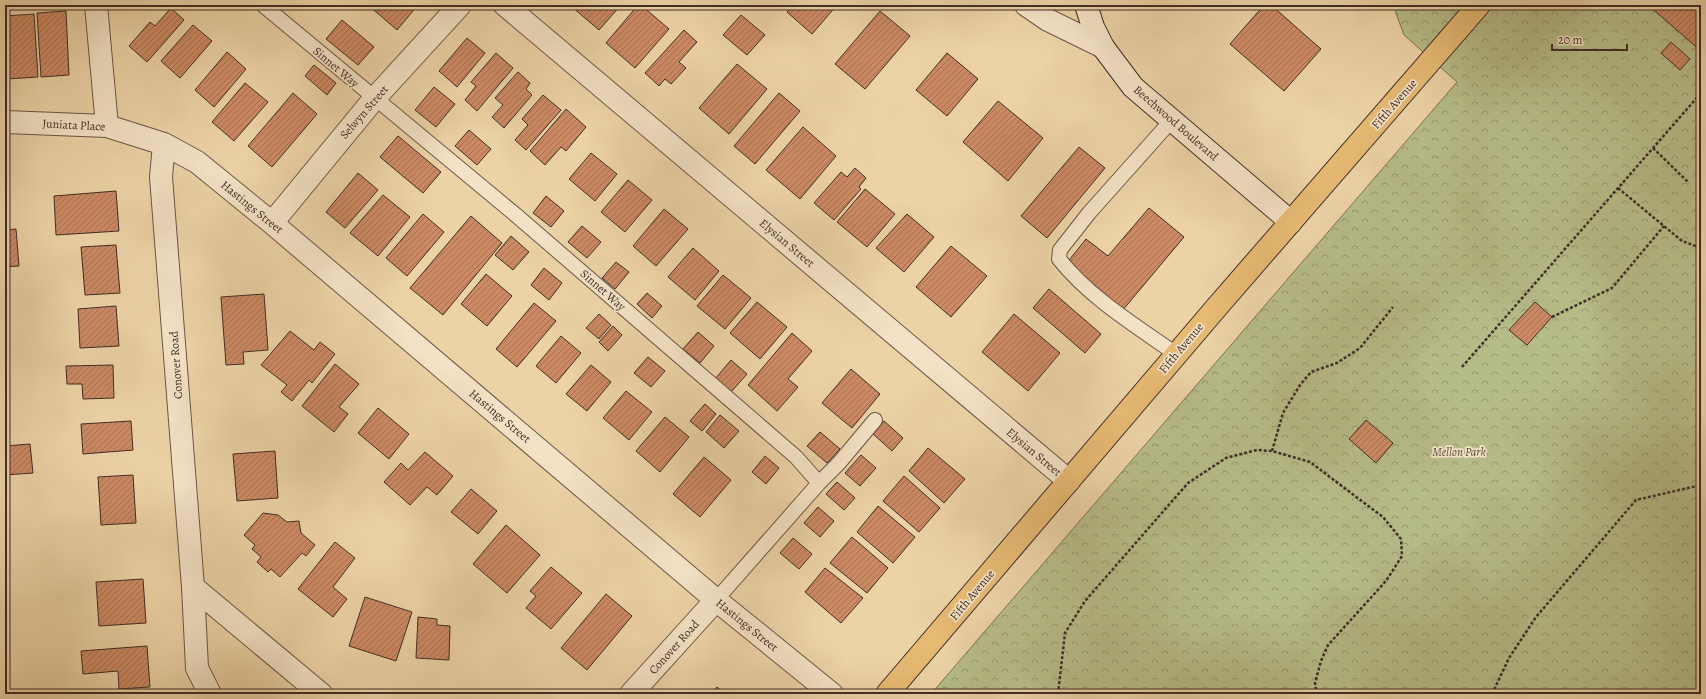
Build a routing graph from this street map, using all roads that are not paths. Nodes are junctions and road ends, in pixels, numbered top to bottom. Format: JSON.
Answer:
{"nodes":[{"id":1,"x":96,"y":5,"type":"edge"},
{"id":2,"x":262,"y":5,"type":"edge"},
{"id":3,"x":460,"y":5,"type":"edge"},
{"id":4,"x":505,"y":5,"type":"edge"},
{"id":5,"x":1026,"y":5,"type":"edge"},
{"id":6,"x":1086,"y":5,"type":"edge"},
{"id":7,"x":1479,"y":5,"type":"edge"},
{"id":8,"x":1103,"y":47,"type":"junction"},
{"id":9,"x":374,"y":100,"type":"junction"},
{"id":10,"x":1171,"y":121,"type":"junction"},
{"id":11,"x":5,"y":122,"type":"edge"},
{"id":12,"x":107,"y":126,"type":"junction"},
{"id":13,"x":164,"y":144,"type":"junction"},
{"id":14,"x":272,"y":222,"type":"junction"},
{"id":15,"x":1291,"y":222,"type":"junction"},
{"id":16,"x":1176,"y":354,"type":"junction"},
{"id":17,"x":875,"y":420,"type":"dead end"},
{"id":18,"x":1069,"y":480,"type":"junction"},
{"id":19,"x":819,"y":483,"type":"junction"},
{"id":20,"x":193,"y":587,"type":"junction"},
{"id":21,"x":716,"y":600,"type":"junction"},
{"id":22,"x":210,"y":694,"type":"edge"},
{"id":23,"x":321,"y":694,"type":"edge"},
{"id":24,"x":631,"y":694,"type":"edge"},
{"id":25,"x":832,"y":694,"type":"edge"},
{"id":26,"x":887,"y":694,"type":"edge"}],
"edges":[{"from":1,"to":12,"type":"street"},
{"from":2,"to":9,"type":"lane","name":"Sinnet Way"},
{"from":3,"to":9,"type":"street","name":"Selwyn Street"},
{"from":4,"to":18,"type":"street","name":"Elysian Street"},
{"from":5,"to":8,"type":"street"},
{"from":6,"to":8,"type":"street","name":"Beechwood Boulevard"},
{"from":7,"to":15,"type":"highway","name":"Fifth Avenue"},
{"from":8,"to":10,"type":"street","name":"Beechwood Boulevard"},
{"from":9,"to":14,"type":"street","name":"Selwyn Street"},
{"from":9,"to":19,"type":"lane","name":"Sinnet Way"},
{"from":10,"to":15,"type":"street","name":"Beechwood Boulevard"},
{"from":10,"to":16,"type":"lane"},
{"from":11,"to":12,"type":"street","name":"Juniata Place"},
{"from":12,"to":13,"type":"street","name":"Juniata Place"},
{"from":13,"to":14,"type":"street","name":"Hastings Street"},
{"from":13,"to":20,"type":"street","name":"Conover Road"},
{"from":14,"to":21,"type":"street","name":"Hastings Street"},
{"from":15,"to":16,"type":"highway","name":"Fifth Avenue"},
{"from":16,"to":18,"type":"highway","name":"Fifth Avenue"},
{"from":17,"to":19,"type":"lane"},
{"from":18,"to":26,"type":"highway","name":"Fifth Avenue"},
{"from":19,"to":21,"type":"lane"},
{"from":20,"to":22,"type":"street","name":"Conover Road"},
{"from":20,"to":23,"type":"street"},
{"from":21,"to":24,"type":"street","name":"Conover Road"},
{"from":21,"to":25,"type":"street","name":"Hastings Street"}]}
